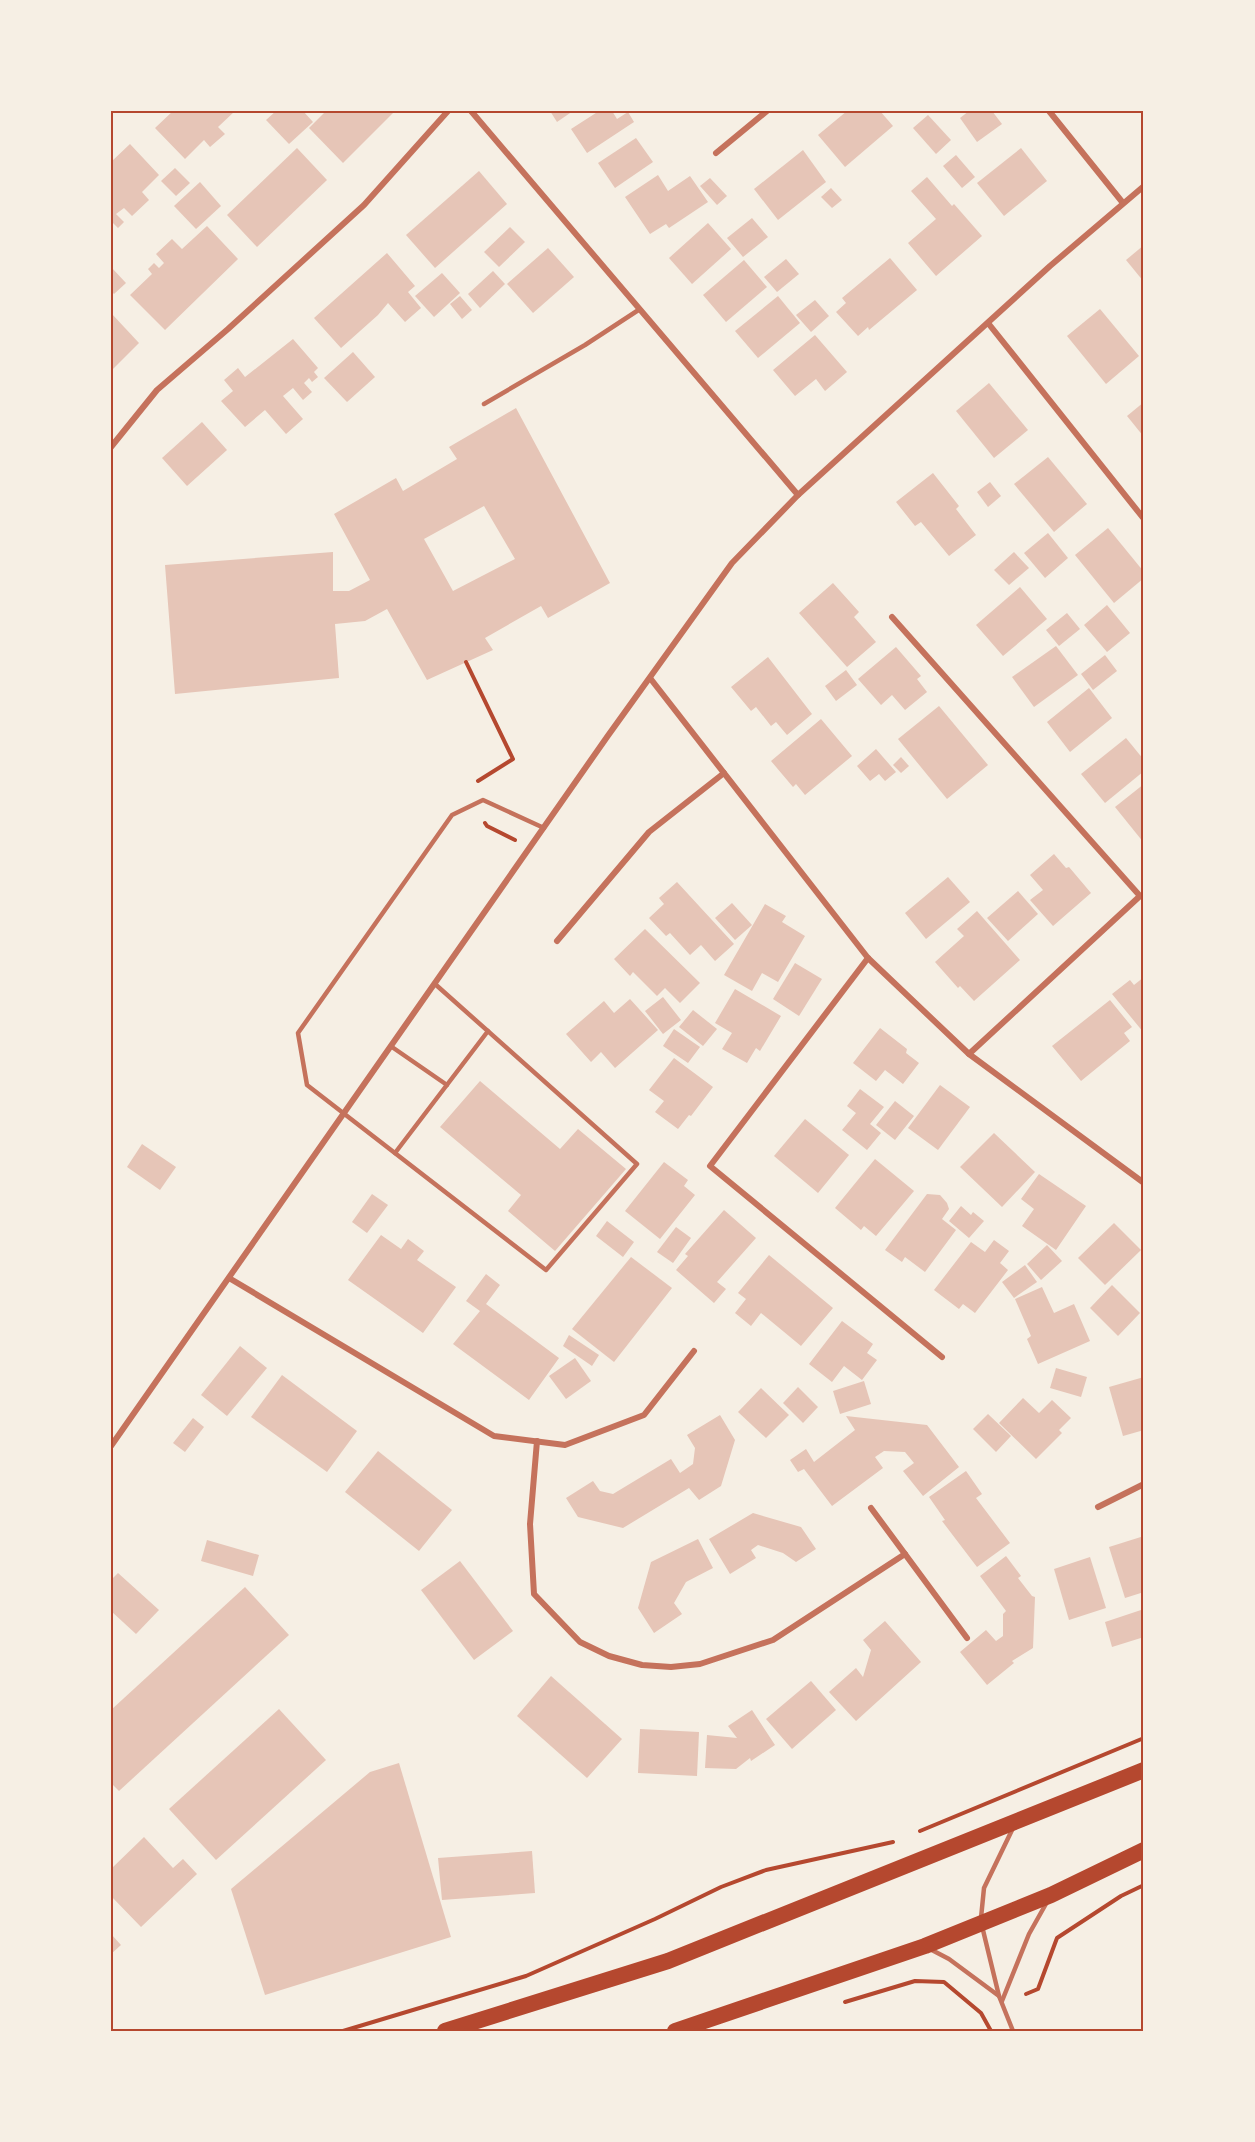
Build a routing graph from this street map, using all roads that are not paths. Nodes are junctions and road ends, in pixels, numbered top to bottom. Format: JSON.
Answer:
{"nodes":[{"id":1,"x":448,"y":111,"type":"edge"},
{"id":2,"x":471,"y":111,"type":"edge"},
{"id":3,"x":767,"y":111,"type":"edge"},
{"id":4,"x":1049,"y":111,"type":"edge"},
{"id":5,"x":716,"y":153,"type":"dead end"},
{"id":6,"x":1144,"y":186,"type":"edge"},
{"id":7,"x":1123,"y":203,"type":"junction"},
{"id":8,"x":640,"y":309,"type":"junction"},
{"id":9,"x":988,"y":323,"type":"junction"},
{"id":10,"x":484,"y":404,"type":"dead end"},
{"id":11,"x":111,"y":446,"type":"edge"},
{"id":12,"x":798,"y":495,"type":"junction"},
{"id":13,"x":1144,"y":519,"type":"edge"},
{"id":14,"x":892,"y":617,"type":"dead end"},
{"id":15,"x":650,"y":678,"type":"junction"},
{"id":16,"x":724,"y":773,"type":"junction"},
{"id":17,"x":544,"y":828,"type":"junction"},
{"id":18,"x":557,"y":941,"type":"dead end"},
{"id":19,"x":868,"y":958,"type":"junction"},
{"id":20,"x":435,"y":984,"type":"junction"},
{"id":21,"x":488,"y":1031,"type":"junction"},
{"id":22,"x":392,"y":1047,"type":"junction"},
{"id":23,"x":969,"y":1054,"type":"junction"},
{"id":24,"x":447,"y":1085,"type":"junction"},
{"id":25,"x":345,"y":1114,"type":"junction"},
{"id":26,"x":395,"y":1153,"type":"junction"},
{"id":27,"x":1144,"y":1183,"type":"edge"},
{"id":28,"x":229,"y":1278,"type":"junction"},
{"id":29,"x":694,"y":1351,"type":"dead end"},
{"id":30,"x":942,"y":1357,"type":"dead end"},
{"id":31,"x":537,"y":1442,"type":"junction"},
{"id":32,"x":111,"y":1446,"type":"edge"},
{"id":33,"x":1144,"y":1484,"type":"edge"},
{"id":34,"x":1098,"y":1507,"type":"dead end"},
{"id":35,"x":871,"y":1508,"type":"dead end"},
{"id":36,"x":906,"y":1554,"type":"junction"},
{"id":37,"x":967,"y":1638,"type":"dead end"},
{"id":38,"x":1144,"y":1770,"type":"edge"},
{"id":39,"x":1016,"y":1822,"type":"junction"},
{"id":40,"x":1144,"y":1850,"type":"edge"},
{"id":41,"x":1051,"y":1895,"type":"junction"},
{"id":42,"x":981,"y":1922,"type":"junction"},
{"id":43,"x":925,"y":1946,"type":"junction"},
{"id":44,"x":1001,"y":1998,"type":"junction"},
{"id":45,"x":445,"y":2031,"type":"edge"},
{"id":46,"x":675,"y":2031,"type":"edge"},
{"id":47,"x":1013,"y":2031,"type":"edge"}],
"edges":[{"from":1,"to":11,"type":"street"},
{"from":2,"to":8,"type":"street"},
{"from":3,"to":5,"type":"street"},
{"from":4,"to":7,"type":"street"},
{"from":6,"to":7,"type":"street"},
{"from":7,"to":9,"type":"street"},
{"from":8,"to":10,"type":"lane"},
{"from":8,"to":12,"type":"street"},
{"from":9,"to":12,"type":"street"},
{"from":9,"to":13,"type":"street"},
{"from":12,"to":15,"type":"street"},
{"from":14,"to":23,"type":"street"},
{"from":15,"to":16,"type":"street"},
{"from":15,"to":17,"type":"street"},
{"from":16,"to":18,"type":"street"},
{"from":16,"to":19,"type":"street"},
{"from":17,"to":20,"type":"street"},
{"from":17,"to":25,"type":"lane"},
{"from":19,"to":23,"type":"street"},
{"from":19,"to":30,"type":"street"},
{"from":20,"to":21,"type":"lane"},
{"from":20,"to":22,"type":"street"},
{"from":21,"to":24,"type":"lane"},
{"from":21,"to":26,"type":"lane"},
{"from":22,"to":24,"type":"lane"},
{"from":22,"to":25,"type":"street"},
{"from":23,"to":27,"type":"street"},
{"from":24,"to":26,"type":"lane"},
{"from":25,"to":26,"type":"lane"},
{"from":25,"to":28,"type":"street"},
{"from":28,"to":31,"type":"street"},
{"from":28,"to":32,"type":"street"},
{"from":29,"to":31,"type":"street"},
{"from":31,"to":36,"type":"street"},
{"from":33,"to":34,"type":"street"},
{"from":35,"to":36,"type":"street"},
{"from":36,"to":37,"type":"street"},
{"from":38,"to":39,"type":"highway"},
{"from":39,"to":42,"type":"lane"},
{"from":39,"to":45,"type":"highway"},
{"from":40,"to":41,"type":"highway"},
{"from":41,"to":42,"type":"highway"},
{"from":41,"to":44,"type":"lane"},
{"from":42,"to":43,"type":"highway"},
{"from":42,"to":44,"type":"lane"},
{"from":43,"to":44,"type":"lane"},
{"from":43,"to":46,"type":"highway"},
{"from":44,"to":47,"type":"lane"}]}
